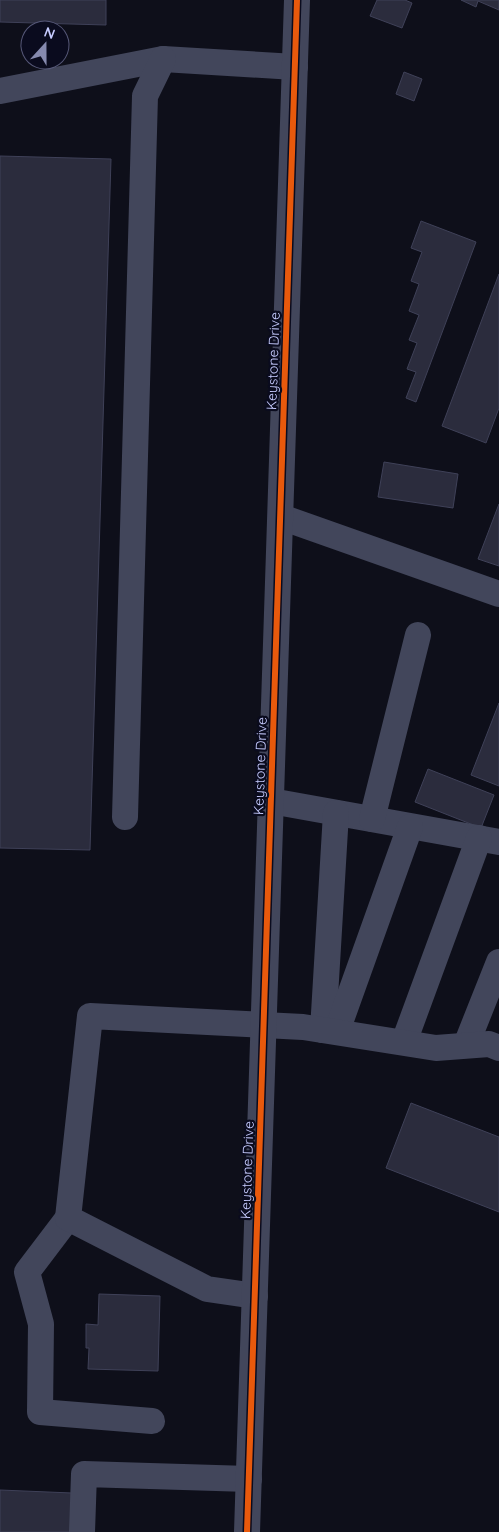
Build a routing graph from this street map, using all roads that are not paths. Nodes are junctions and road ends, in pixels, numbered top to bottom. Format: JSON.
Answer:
{"nodes":[{"id":1,"x":297,"y":0,"type":"edge"},
{"id":2,"x":163,"y":59,"type":"junction"},
{"id":3,"x":295,"y":67,"type":"junction"},
{"id":4,"x":0,"y":91,"type":"edge"},
{"id":5,"x":281,"y":517,"type":"junction"},
{"id":6,"x":499,"y":594,"type":"edge"},
{"id":7,"x":418,"y":636,"type":"dead end"},
{"id":8,"x":272,"y":801,"type":"junction"},
{"id":9,"x":336,"y":813,"type":"junction"},
{"id":10,"x":125,"y":817,"type":"dead end"},
{"id":11,"x":372,"y":819,"type":"junction"},
{"id":12,"x":410,"y":827,"type":"junction"},
{"id":13,"x":489,"y":840,"type":"edge"},
{"id":14,"x":499,"y":962,"type":"edge"},
{"id":15,"x":264,"y":1025,"type":"junction"},
{"id":16,"x":330,"y":1031,"type":"junction"},
{"id":17,"x":404,"y":1042,"type":"junction"},
{"id":18,"x":466,"y":1045,"type":"junction"},
{"id":19,"x":499,"y":1048,"type":"edge"},
{"id":20,"x":68,"y":1218,"type":"junction"},
{"id":21,"x":255,"y":1296,"type":"junction"},
{"id":22,"x":152,"y":1420,"type":"dead end"},
{"id":23,"x":249,"y":1479,"type":"junction"},
{"id":24,"x":82,"y":1532,"type":"edge"},
{"id":25,"x":247,"y":1532,"type":"edge"}],
"edges":[{"from":1,"to":3,"type":"street","name":"Keystone Drive"},
{"from":2,"to":3,"type":"street"},
{"from":2,"to":4,"type":"street"},
{"from":2,"to":10,"type":"street"},
{"from":3,"to":5,"type":"street","name":"Keystone Drive"},
{"from":5,"to":6,"type":"street"},
{"from":5,"to":8,"type":"street","name":"Keystone Drive"},
{"from":7,"to":11,"type":"street"},
{"from":8,"to":9,"type":"street"},
{"from":8,"to":15,"type":"street","name":"Keystone Drive"},
{"from":9,"to":11,"type":"street"},
{"from":9,"to":16,"type":"street"},
{"from":11,"to":12,"type":"street"},
{"from":12,"to":13,"type":"street"},
{"from":12,"to":16,"type":"street"},
{"from":13,"to":17,"type":"street"},
{"from":14,"to":18,"type":"street"},
{"from":15,"to":16,"type":"street"},
{"from":15,"to":20,"type":"street"},
{"from":15,"to":21,"type":"street","name":"Keystone Drive"},
{"from":16,"to":17,"type":"street"},
{"from":17,"to":18,"type":"street"},
{"from":18,"to":19,"type":"street"},
{"from":20,"to":21,"type":"street"},
{"from":20,"to":22,"type":"street"},
{"from":21,"to":23,"type":"street","name":"Keystone Drive"},
{"from":23,"to":24,"type":"street"},
{"from":23,"to":25,"type":"street","name":"Keystone Drive"}]}
